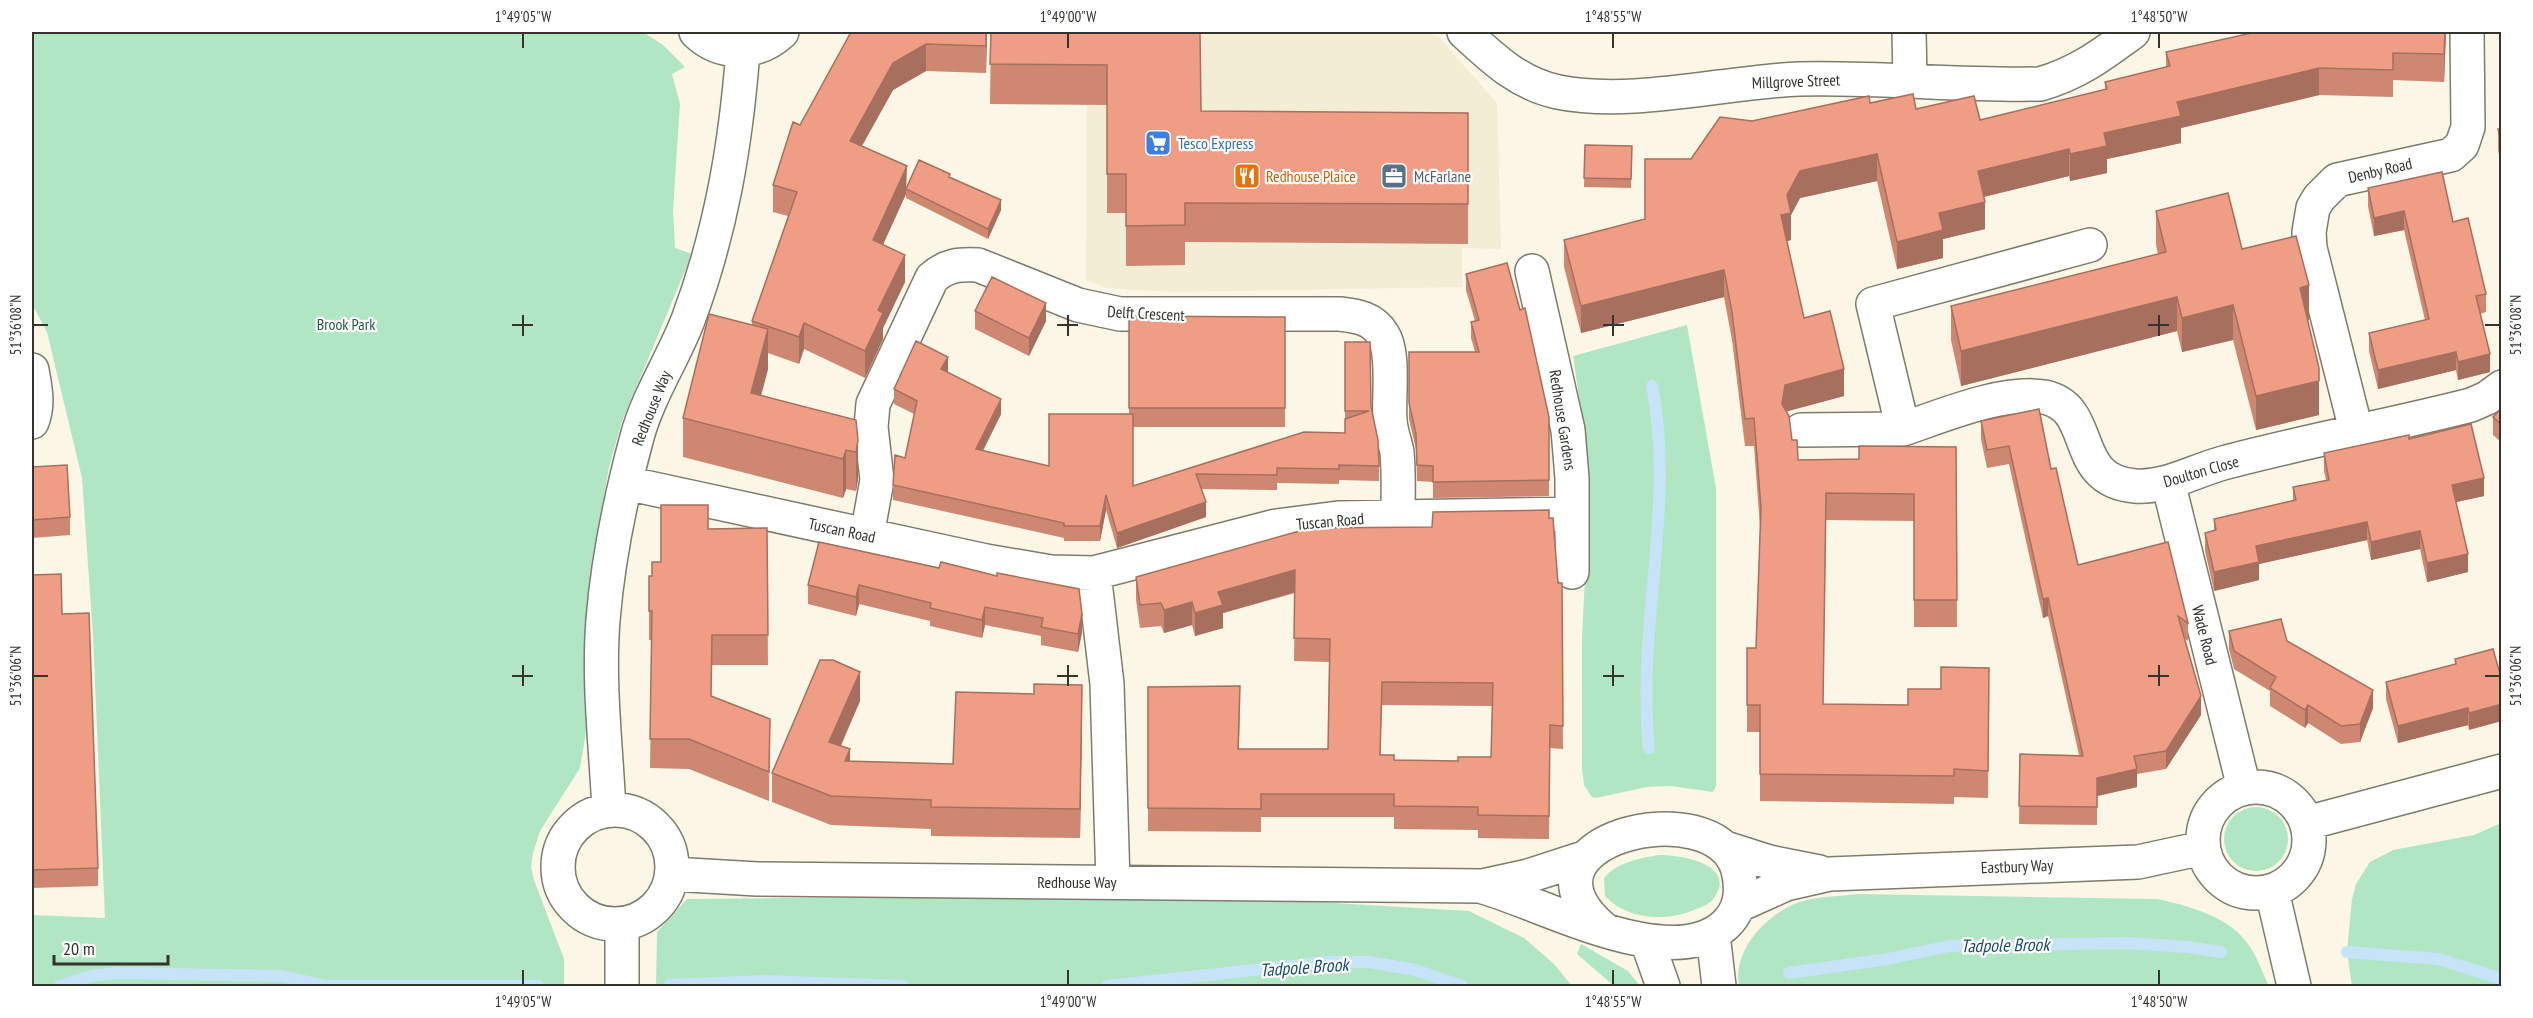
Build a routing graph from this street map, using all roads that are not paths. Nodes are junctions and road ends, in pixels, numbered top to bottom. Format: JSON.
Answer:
{"nodes":[{"id":1,"x":696,"y":32,"type":"edge"},
{"id":2,"x":782,"y":32,"type":"edge"},
{"id":3,"x":1464,"y":32,"type":"edge"},
{"id":4,"x":1909,"y":32,"type":"edge"},
{"id":5,"x":2133,"y":32,"type":"edge"},
{"id":6,"x":2467,"y":32,"type":"edge"},
{"id":7,"x":743,"y":50,"type":"junction"},
{"id":8,"x":1910,"y":80,"type":"junction"},
{"id":9,"x":2090,"y":245,"type":"dead end"},
{"id":10,"x":1532,"y":271,"type":"dead end"},
{"id":11,"x":32,"y":370,"type":"edge"},
{"id":12,"x":2502,"y":387,"type":"edge"},
{"id":13,"x":32,"y":422,"type":"edge"},
{"id":14,"x":1903,"y":429,"type":"junction"},
{"id":15,"x":1801,"y":430,"type":"dead end"},
{"id":16,"x":2356,"y":430,"type":"junction"},
{"id":17,"x":2168,"y":482,"type":"junction"},
{"id":18,"x":626,"y":483,"type":"junction"},
{"id":19,"x":1572,"y":513,"type":"junction"},
{"id":20,"x":1398,"y":517,"type":"junction"},
{"id":21,"x":867,"y":536,"type":"junction"},
{"id":22,"x":1572,"y":572,"type":"dead end"},
{"id":23,"x":1094,"y":573,"type":"junction"},
{"id":24,"x":2502,"y":771,"type":"edge"},
{"id":25,"x":2244,"y":788,"type":"junction"},
{"id":26,"x":609,"y":810,"type":"junction"},
{"id":27,"x":2307,"y":823,"type":"junction"},
{"id":28,"x":1725,"y":848,"type":"junction"},
{"id":29,"x":2203,"y":848,"type":"junction"},
{"id":30,"x":1584,"y":858,"type":"junction"},
{"id":31,"x":672,"y":873,"type":"junction"},
{"id":32,"x":1830,"y":874,"type":"junction"},
{"id":33,"x":1113,"y":882,"type":"junction"},
{"id":34,"x":1482,"y":886,"type":"junction"},
{"id":35,"x":2272,"y":891,"type":"junction"},
{"id":36,"x":1739,"y":905,"type":"junction"},
{"id":37,"x":622,"y":924,"type":"junction"},
{"id":38,"x":1605,"y":930,"type":"junction"},
{"id":39,"x":1713,"y":934,"type":"junction"},
{"id":40,"x":1647,"y":941,"type":"junction"},
{"id":41,"x":622,"y":987,"type":"edge"},
{"id":42,"x":1663,"y":987,"type":"edge"},
{"id":43,"x":1719,"y":987,"type":"edge"},
{"id":44,"x":2294,"y":987,"type":"edge"}],
"edges":[{"from":1,"to":7,"type":"street"},
{"from":2,"to":7,"type":"street"},
{"from":3,"to":8,"type":"street","name":"Millgrove Street"},
{"from":4,"to":8,"type":"street"},
{"from":5,"to":8,"type":"street","name":"Millgrove Street"},
{"from":6,"to":16,"type":"street","name":"Denby Road"},
{"from":7,"to":18,"type":"street","name":"Redhouse Way"},
{"from":9,"to":14,"type":"street"},
{"from":10,"to":19,"type":"street","name":"Redhouse Gardens"},
{"from":11,"to":13,"type":"street"},
{"from":12,"to":16,"type":"street","name":"Doulton Close"},
{"from":14,"to":15,"type":"street","name":"Doulton Close"},
{"from":14,"to":17,"type":"street","name":"Doulton Close"},
{"from":16,"to":17,"type":"street","name":"Doulton Close"},
{"from":17,"to":25,"type":"street","name":"Wade Road"},
{"from":18,"to":21,"type":"street","name":"Tuscan Road"},
{"from":18,"to":26,"type":"street","name":"Redhouse Way"},
{"from":19,"to":20,"type":"street","name":"Tuscan Road"},
{"from":19,"to":22,"type":"street","name":"Redhouse Gardens"},
{"from":20,"to":21,"type":"street","name":"Delft Crescent"},
{"from":20,"to":23,"type":"street","name":"Tuscan Road"},
{"from":21,"to":23,"type":"street","name":"Tuscan Road"},
{"from":23,"to":33,"type":"street"},
{"from":24,"to":27,"type":"street"},
{"from":25,"to":27,"type":"street"},
{"from":25,"to":29,"type":"street"},
{"from":26,"to":31,"type":"street"},
{"from":26,"to":37,"type":"street"},
{"from":27,"to":35,"type":"street"},
{"from":28,"to":30,"type":"street","name":"Redhouse Way"},
{"from":28,"to":32,"type":"street","name":"Eastbury Way"},
{"from":28,"to":36,"type":"street"},
{"from":29,"to":32,"type":"street","name":"Eastbury Way"},
{"from":29,"to":35,"type":"street"},
{"from":30,"to":34,"type":"street","name":"Redhouse Way"},
{"from":30,"to":38,"type":"street"},
{"from":31,"to":33,"type":"street","name":"Redhouse Way"},
{"from":31,"to":37,"type":"street"},
{"from":32,"to":36,"type":"street","name":"Eastbury Way"},
{"from":33,"to":34,"type":"street","name":"Redhouse Way"},
{"from":34,"to":38,"type":"street","name":"Redhouse Way"},
{"from":35,"to":44,"type":"street"},
{"from":36,"to":39,"type":"street","name":"Redhouse Way"},
{"from":37,"to":41,"type":"street"},
{"from":38,"to":40,"type":"street","name":"Redhouse Way"},
{"from":39,"to":40,"type":"street","name":"Redhouse Way"},
{"from":39,"to":43,"type":"street"},
{"from":40,"to":42,"type":"street"}]}
